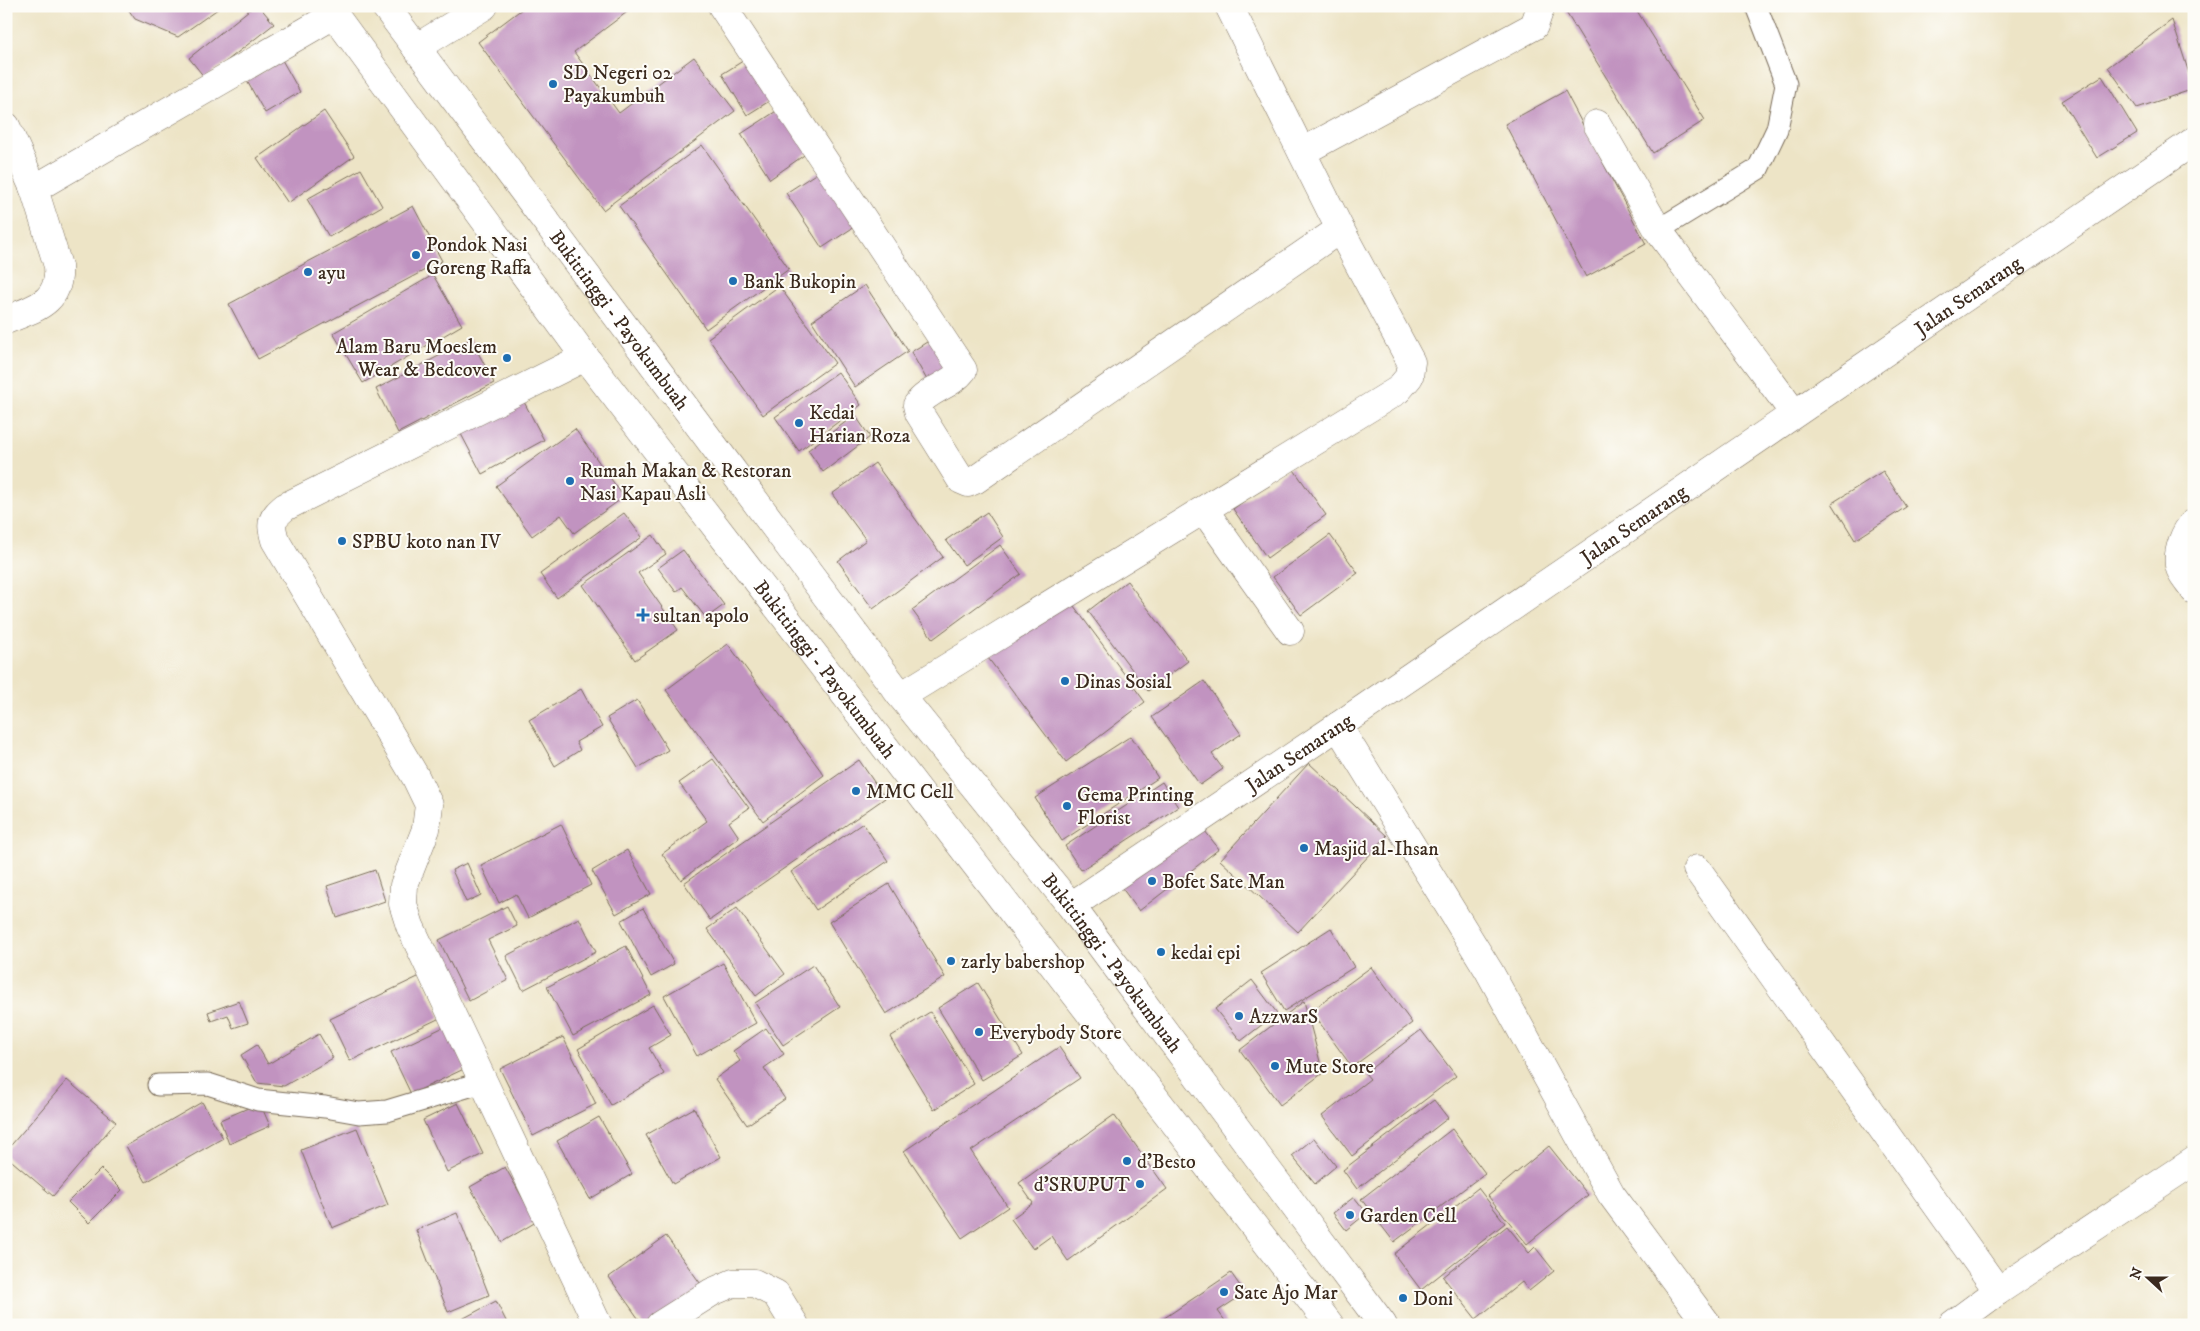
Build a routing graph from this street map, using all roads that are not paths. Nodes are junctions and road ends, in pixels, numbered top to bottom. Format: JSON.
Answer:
{"nodes":[{"id":1,"x":385,"y":6,"type":"edge"},
{"id":2,"x":484,"y":6,"type":"edge"},
{"id":3,"x":722,"y":6,"type":"edge"},
{"id":4,"x":1229,"y":6,"type":"edge"},
{"id":5,"x":1540,"y":6,"type":"edge"},
{"id":6,"x":1756,"y":6,"type":"edge"},
{"id":7,"x":331,"y":10,"type":"edge"},
{"id":8,"x":416,"y":48,"type":"junction"},
{"id":9,"x":1596,"y":124,"type":"dead end"},
{"id":10,"x":6,"y":126,"type":"edge"},
{"id":11,"x":2194,"y":141,"type":"edge"},
{"id":12,"x":1302,"y":152,"type":"junction"},
{"id":13,"x":34,"y":189,"type":"junction"},
{"id":14,"x":1340,"y":229,"type":"junction"},
{"id":15,"x":1658,"y":230,"type":"junction"},
{"id":16,"x":6,"y":320,"type":"edge"},
{"id":17,"x":585,"y":357,"type":"junction"},
{"id":18,"x":1794,"y":413,"type":"junction"},
{"id":19,"x":1204,"y":510,"type":"junction"},
{"id":20,"x":2194,"y":523,"type":"edge"},
{"id":21,"x":2194,"y":590,"type":"edge"},
{"id":22,"x":1290,"y":630,"type":"dead end"},
{"id":23,"x":901,"y":696,"type":"junction"},
{"id":24,"x":1338,"y":726,"type":"junction"},
{"id":25,"x":1697,"y":869,"type":"dead end"},
{"id":26,"x":1071,"y":906,"type":"junction"},
{"id":27,"x":483,"y":1082,"type":"junction"},
{"id":28,"x":158,"y":1084,"type":"dead end"},
{"id":29,"x":2194,"y":1161,"type":"edge"},
{"id":30,"x":1998,"y":1291,"type":"junction"},
{"id":31,"x":598,"y":1325,"type":"edge"},
{"id":32,"x":660,"y":1325,"type":"edge"},
{"id":33,"x":795,"y":1325,"type":"edge"},
{"id":34,"x":1330,"y":1325,"type":"edge"},
{"id":35,"x":1384,"y":1325,"type":"edge"},
{"id":36,"x":1708,"y":1325,"type":"edge"},
{"id":37,"x":1952,"y":1325,"type":"edge"}],
"edges":[{"from":1,"to":8,"type":"main road","name":"Bukittinggi - Payokumbuah"},
{"from":2,"to":8,"type":"main road"},
{"from":3,"to":14,"type":"main road"},
{"from":4,"to":12,"type":"main road"},
{"from":5,"to":12,"type":"main road"},
{"from":6,"to":15,"type":"lane"},
{"from":7,"to":13,"type":"main road"},
{"from":7,"to":17,"type":"main road","name":"Bukittinggi - Payokumbuah"},
{"from":8,"to":23,"type":"main road","name":"Bukittinggi - Payokumbuah"},
{"from":9,"to":15,"type":"main road"},
{"from":10,"to":13,"type":"main road"},
{"from":11,"to":18,"type":"main road","name":"Jalan Semarang"},
{"from":12,"to":14,"type":"main road"},
{"from":13,"to":16,"type":"main road"},
{"from":14,"to":19,"type":"main road"},
{"from":15,"to":18,"type":"main road"},
{"from":17,"to":27,"type":"main road"},
{"from":17,"to":34,"type":"main road","name":"Bukittinggi - Payokumbuah"},
{"from":18,"to":24,"type":"main road","name":"Jalan Semarang"},
{"from":19,"to":22,"type":"main road"},
{"from":19,"to":23,"type":"main road"},
{"from":20,"to":21,"type":"main road"},
{"from":23,"to":26,"type":"main road","name":"Bukittinggi - Payokumbuah"},
{"from":24,"to":26,"type":"main road","name":"Jalan Semarang"},
{"from":24,"to":36,"type":"main road"},
{"from":25,"to":30,"type":"main road"},
{"from":26,"to":35,"type":"main road","name":"Bukittinggi - Payokumbuah"},
{"from":27,"to":28,"type":"lane"},
{"from":27,"to":31,"type":"main road"},
{"from":29,"to":30,"type":"main road"},
{"from":30,"to":37,"type":"main road"},
{"from":32,"to":33,"type":"main road"}]}
